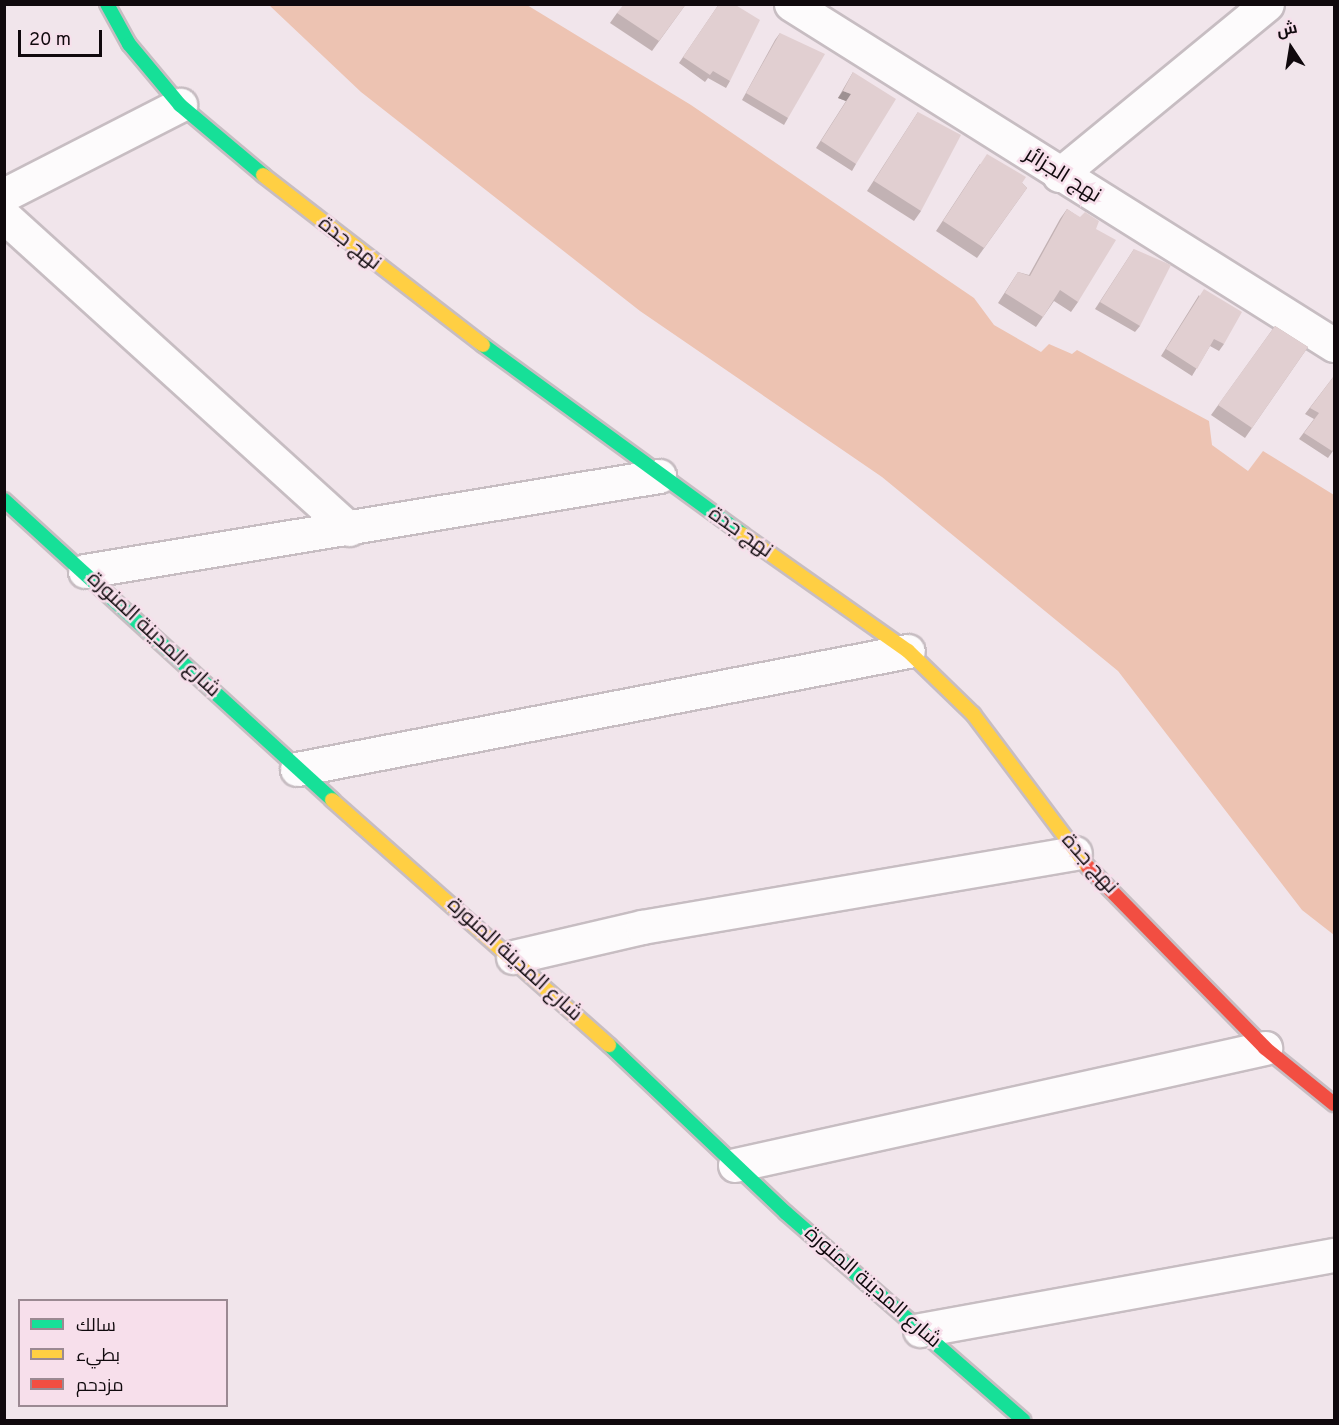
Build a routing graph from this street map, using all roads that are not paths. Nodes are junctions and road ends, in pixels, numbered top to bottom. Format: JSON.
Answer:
{"nodes":[{"id":1,"x":107,"y":4,"type":"edge"},
{"id":2,"x":791,"y":4,"type":"edge"},
{"id":3,"x":1256,"y":8,"type":"edge"},
{"id":4,"x":180,"y":105,"type":"junction"},
{"id":5,"x":1059,"y":175,"type":"junction"},
{"id":6,"x":4,"y":195,"type":"edge"},
{"id":7,"x":4,"y":216,"type":"edge"},
{"id":8,"x":1335,"y":345,"type":"edge"},
{"id":9,"x":659,"y":476,"type":"junction"},
{"id":10,"x":4,"y":500,"type":"edge"},
{"id":11,"x":349,"y":529,"type":"junction"},
{"id":12,"x":85,"y":571,"type":"junction"},
{"id":13,"x":908,"y":651,"type":"junction"},
{"id":14,"x":297,"y":769,"type":"junction"},
{"id":15,"x":1075,"y":853,"type":"junction"},
{"id":16,"x":513,"y":957,"type":"junction"},
{"id":17,"x":1265,"y":1048,"type":"junction"},
{"id":18,"x":1335,"y":1104,"type":"edge"},
{"id":19,"x":735,"y":1165,"type":"junction"},
{"id":20,"x":1335,"y":1255,"type":"edge"},
{"id":21,"x":920,"y":1330,"type":"junction"},
{"id":22,"x":1023,"y":1420,"type":"edge"}],
"edges":[{"from":1,"to":4,"type":"street","name":"نهج جدة"},
{"from":2,"to":5,"type":"street","name":"نهج الجزائر"},
{"from":3,"to":5,"type":"street"},
{"from":4,"to":6,"type":"street"},
{"from":4,"to":9,"type":"street","name":"نهج جدة"},
{"from":5,"to":8,"type":"street","name":"نهج الجزائر"},
{"from":7,"to":11,"type":"street"},
{"from":9,"to":11,"type":"street"},
{"from":9,"to":13,"type":"street","name":"نهج جدة"},
{"from":10,"to":12,"type":"street","name":"شارع المدينة المنورة"},
{"from":11,"to":12,"type":"street"},
{"from":12,"to":14,"type":"street","name":"شارع المدينة المنورة"},
{"from":13,"to":14,"type":"street"},
{"from":13,"to":15,"type":"street","name":"نهج جدة"},
{"from":14,"to":16,"type":"street","name":"شارع المدينة المنورة"},
{"from":15,"to":16,"type":"street"},
{"from":15,"to":17,"type":"street","name":"نهج جدة"},
{"from":16,"to":19,"type":"street","name":"شارع المدينة المنورة"},
{"from":17,"to":18,"type":"street","name":"نهج جدة"},
{"from":17,"to":19,"type":"street"},
{"from":19,"to":21,"type":"street","name":"شارع المدينة المنورة"},
{"from":20,"to":21,"type":"street"},
{"from":21,"to":22,"type":"street","name":"شارع المدينة المنورة"}]}
